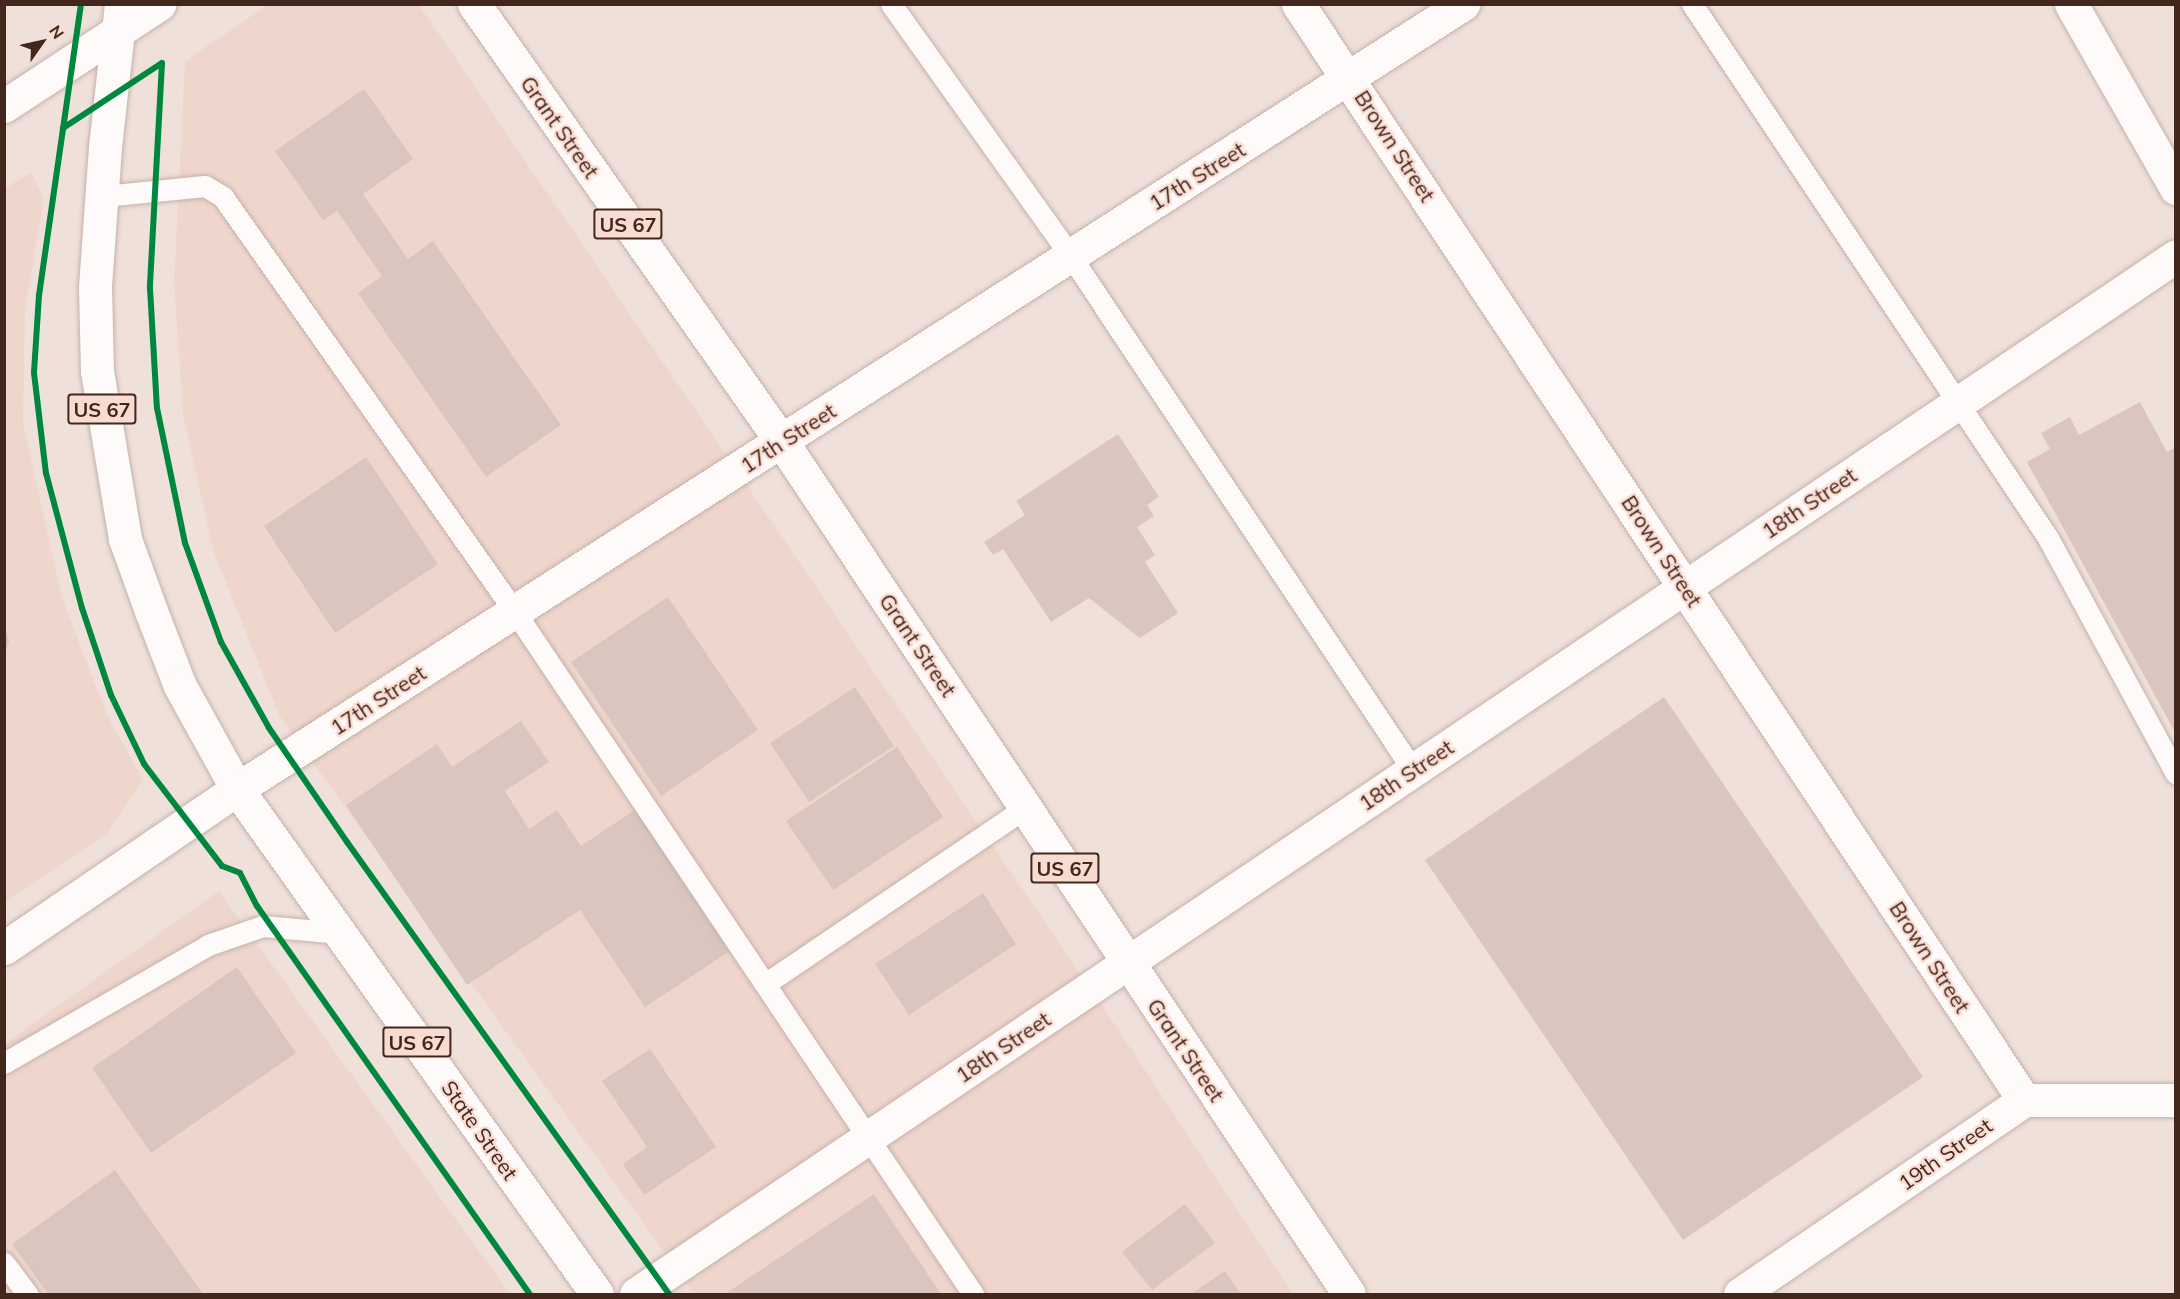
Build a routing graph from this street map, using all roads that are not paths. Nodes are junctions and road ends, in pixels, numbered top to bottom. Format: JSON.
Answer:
{"nodes":[{"id":1,"x":159,"y":4,"type":"edge"},
{"id":2,"x":474,"y":4,"type":"edge"},
{"id":3,"x":891,"y":4,"type":"edge"},
{"id":4,"x":1298,"y":4,"type":"edge"},
{"id":5,"x":1463,"y":4,"type":"edge"},
{"id":6,"x":1692,"y":4,"type":"edge"},
{"id":7,"x":2071,"y":4,"type":"edge"},
{"id":8,"x":120,"y":18,"type":"edge"},
{"id":9,"x":1351,"y":79,"type":"junction"},
{"id":10,"x":4,"y":106,"type":"edge"},
{"id":11,"x":2175,"y":188,"type":"edge"},
{"id":12,"x":104,"y":196,"type":"junction"},
{"id":13,"x":1070,"y":255,"type":"junction"},
{"id":14,"x":2175,"y":256,"type":"edge"},
{"id":15,"x":1960,"y":401,"type":"junction"},
{"id":16,"x":782,"y":442,"type":"junction"},
{"id":17,"x":1686,"y":586,"type":"junction"},
{"id":18,"x":515,"y":612,"type":"junction"},
{"id":19,"x":1413,"y":770,"type":"junction"},
{"id":20,"x":2175,"y":774,"type":"edge"},
{"id":21,"x":237,"y":789,"type":"junction"},
{"id":22,"x":1026,"y":808,"type":"junction"},
{"id":23,"x":341,"y":933,"type":"junction"},
{"id":24,"x":4,"y":948,"type":"edge"},
{"id":25,"x":1128,"y":963,"type":"junction"},
{"id":26,"x":765,"y":984,"type":"junction"},
{"id":27,"x":4,"y":1063,"type":"edge"},
{"id":28,"x":2024,"y":1100,"type":"junction"},
{"id":29,"x":2175,"y":1100,"type":"edge"},
{"id":30,"x":867,"y":1138,"type":"junction"},
{"id":31,"x":4,"y":1263,"type":"edge"},
{"id":32,"x":27,"y":1294,"type":"edge"},
{"id":33,"x":597,"y":1294,"type":"edge"},
{"id":34,"x":636,"y":1294,"type":"edge"},
{"id":35,"x":974,"y":1294,"type":"edge"},
{"id":36,"x":1349,"y":1294,"type":"edge"},
{"id":37,"x":1740,"y":1294,"type":"edge"}],
"edges":[{"from":1,"to":8,"type":"street"},
{"from":2,"to":16,"type":"street","name":"Grant Street","number":"US 67"},
{"from":3,"to":13,"type":"lane"},
{"from":4,"to":9,"type":"street","name":"Brown Street"},
{"from":5,"to":9,"type":"street","name":"17th Street"},
{"from":6,"to":15,"type":"lane"},
{"from":7,"to":11,"type":"street"},
{"from":8,"to":10,"type":"street"},
{"from":8,"to":12,"type":"street","number":"US 67"},
{"from":9,"to":13,"type":"street","name":"17th Street"},
{"from":9,"to":17,"type":"street","name":"Brown Street"},
{"from":12,"to":18,"type":"lane"},
{"from":12,"to":21,"type":"street","number":"US 67"},
{"from":13,"to":16,"type":"street","name":"17th Street"},
{"from":13,"to":19,"type":"lane"},
{"from":14,"to":15,"type":"street","name":"18th Street"},
{"from":15,"to":17,"type":"street","name":"18th Street"},
{"from":15,"to":20,"type":"lane"},
{"from":16,"to":18,"type":"street","name":"17th Street"},
{"from":16,"to":22,"type":"street","name":"Grant Street","number":"US 67"},
{"from":17,"to":19,"type":"street","name":"18th Street"},
{"from":17,"to":28,"type":"street","name":"Brown Street"},
{"from":18,"to":21,"type":"street","name":"17th Street"},
{"from":18,"to":26,"type":"lane"},
{"from":19,"to":25,"type":"street","name":"18th Street"},
{"from":21,"to":23,"type":"street","name":"State Street","number":"US 67"},
{"from":21,"to":24,"type":"street","name":"17th Street"},
{"from":22,"to":25,"type":"street","name":"Grant Street","number":"US 67"},
{"from":22,"to":26,"type":"lane"},
{"from":23,"to":27,"type":"lane"},
{"from":23,"to":33,"type":"street","name":"State Street","number":"US 67"},
{"from":25,"to":30,"type":"street","name":"18th Street"},
{"from":25,"to":36,"type":"street","name":"Grant Street","number":"US 67"},
{"from":26,"to":30,"type":"lane"},
{"from":28,"to":29,"type":"street"},
{"from":28,"to":37,"type":"street","name":"19th Street"},
{"from":30,"to":34,"type":"street","name":"18th Street"},
{"from":30,"to":35,"type":"lane"},
{"from":31,"to":32,"type":"lane"}]}
